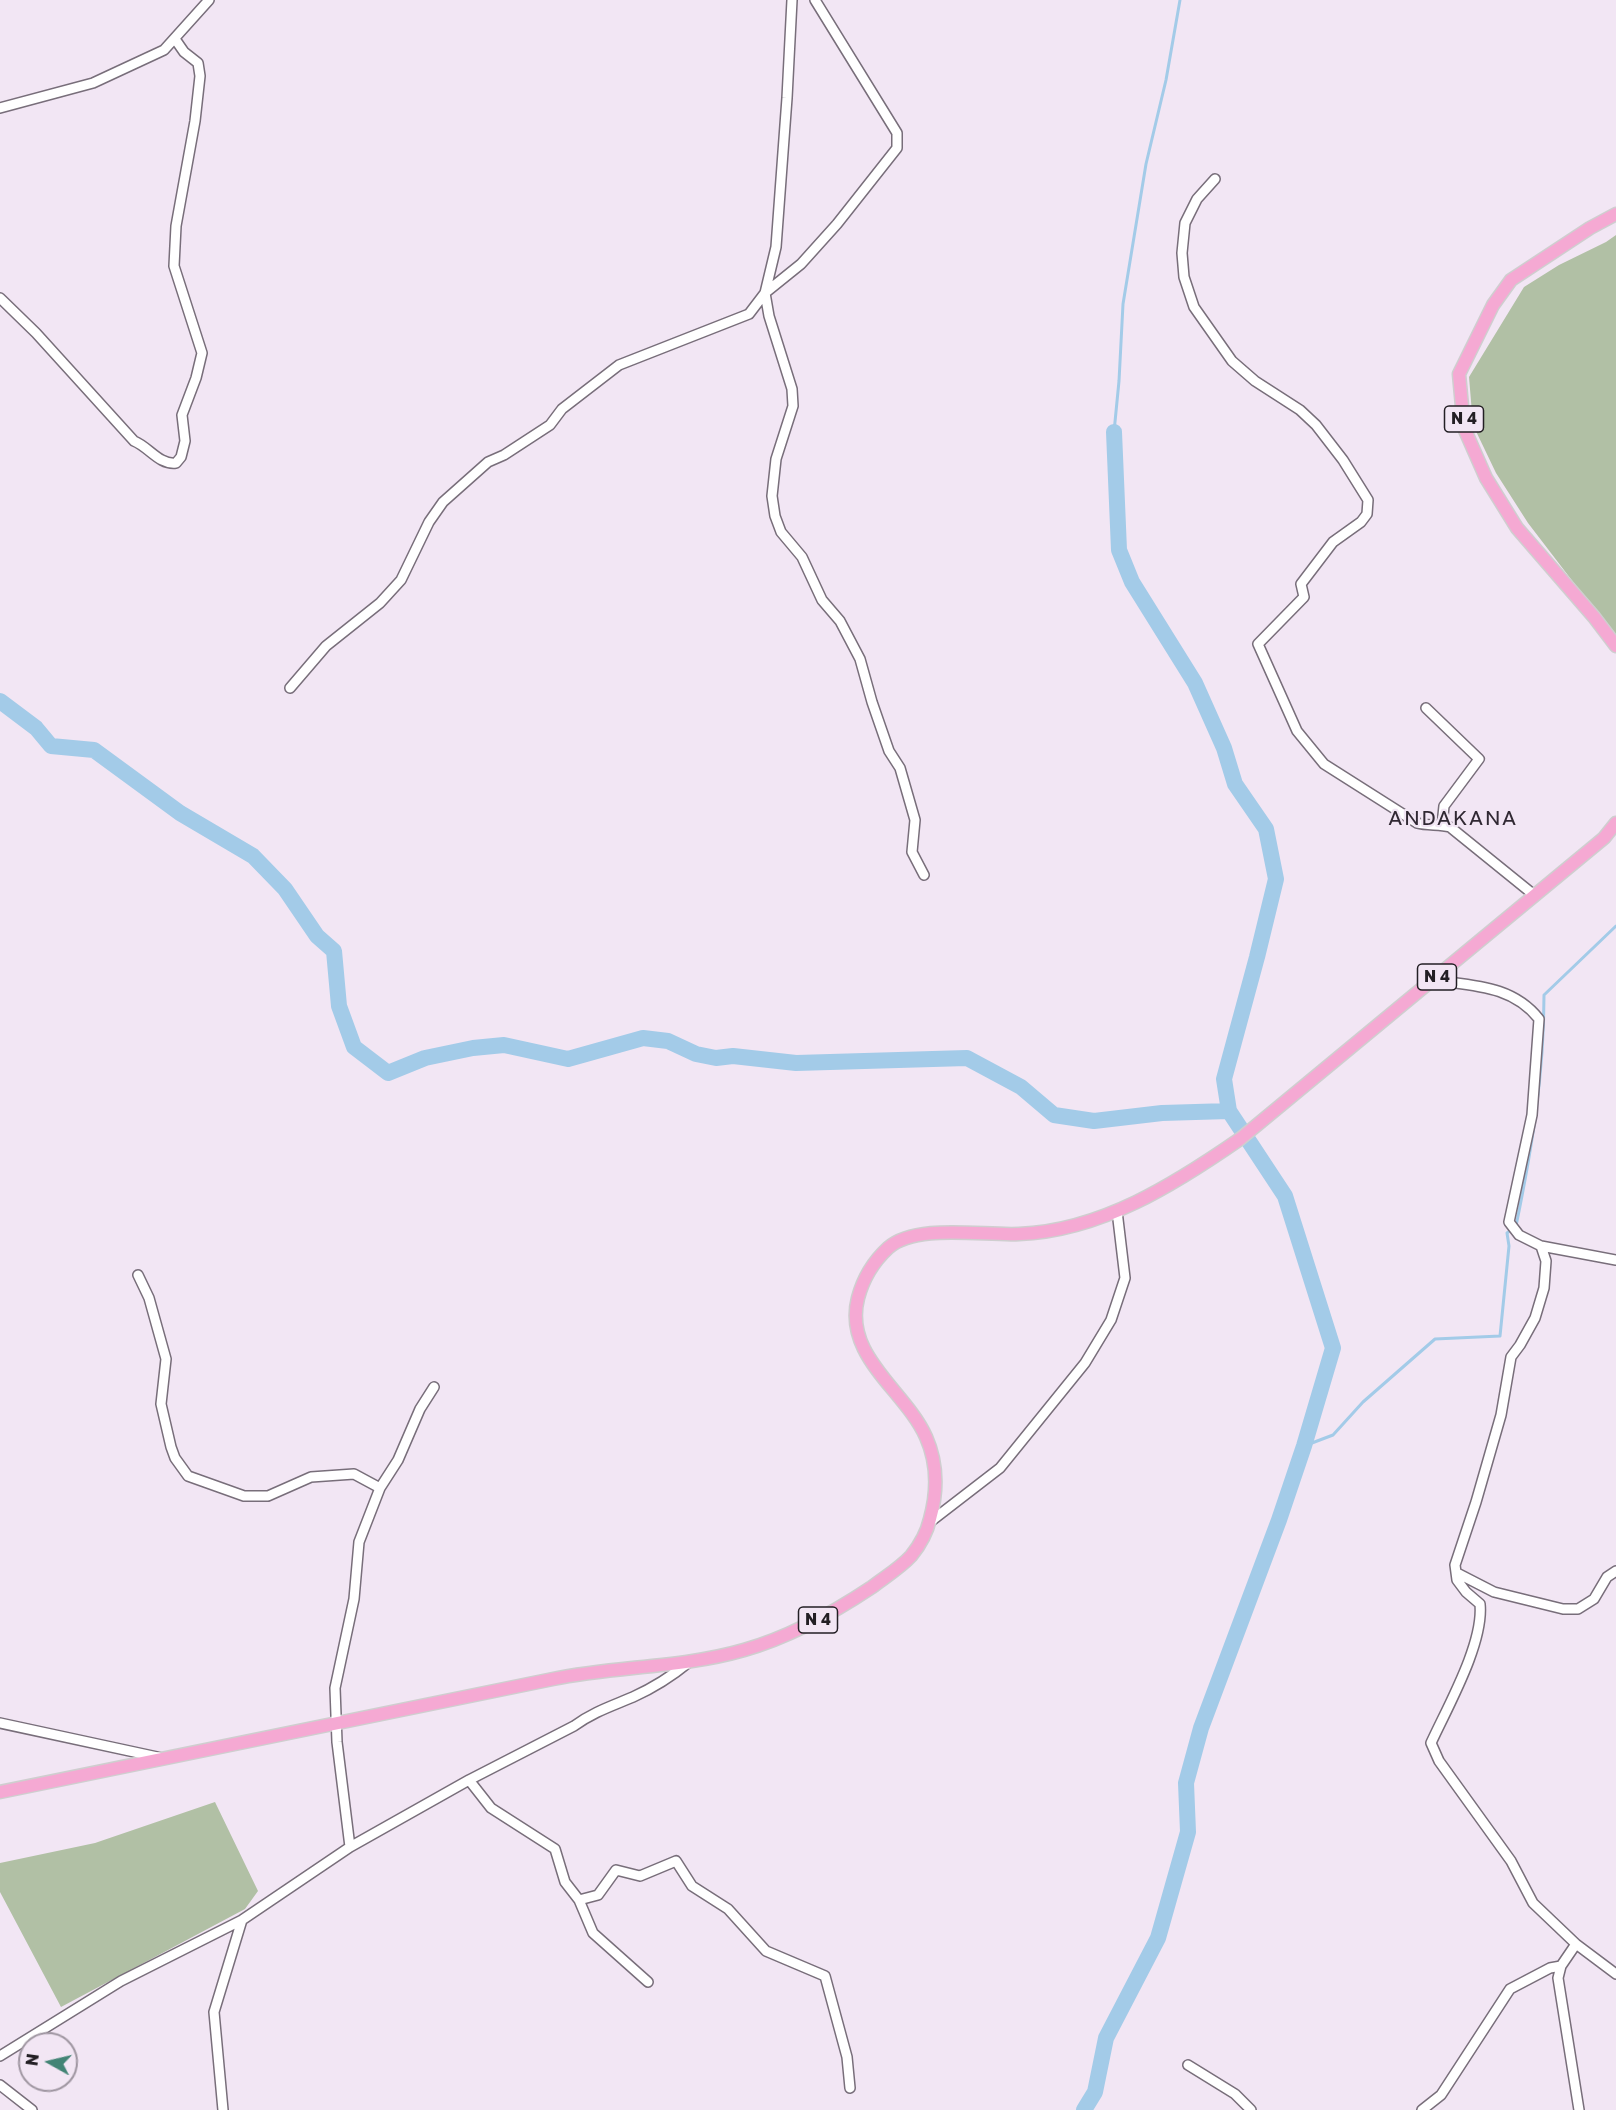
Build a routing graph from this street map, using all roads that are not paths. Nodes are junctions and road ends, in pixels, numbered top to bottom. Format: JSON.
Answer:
{"nodes":[{"id":1,"x":209,"y":0,"type":"edge"},
{"id":2,"x":792,"y":0,"type":"edge"},
{"id":3,"x":815,"y":0,"type":"edge"},
{"id":4,"x":175,"y":39,"type":"junction"},
{"id":5,"x":0,"y":108,"type":"edge"},
{"id":6,"x":1215,"y":179,"type":"dead end"},
{"id":7,"x":1616,"y":214,"type":"edge"},
{"id":8,"x":765,"y":293,"type":"junction"},
{"id":9,"x":0,"y":298,"type":"edge"},
{"id":10,"x":1616,"y":646,"type":"edge"},
{"id":11,"x":290,"y":688,"type":"dead end"},
{"id":12,"x":1426,"y":708,"type":"dead end"},
{"id":13,"x":1616,"y":823,"type":"edge"},
{"id":14,"x":1442,"y":825,"type":"junction"},
{"id":15,"x":1610,"y":838,"type":"edge"},
{"id":16,"x":924,"y":875,"type":"dead end"},
{"id":17,"x":1534,"y":895,"type":"junction"},
{"id":18,"x":1433,"y":980,"type":"junction"},
{"id":19,"x":1117,"y":1211,"type":"junction"},
{"id":20,"x":1541,"y":1246,"type":"junction"},
{"id":21,"x":1616,"y":1260,"type":"edge"},
{"id":22,"x":138,"y":1275,"type":"dead end"},
{"id":23,"x":434,"y":1387,"type":"dead end"},
{"id":24,"x":380,"y":1488,"type":"junction"},
{"id":25,"x":930,"y":1522,"type":"junction"},
{"id":26,"x":1616,"y":1571,"type":"edge"},
{"id":27,"x":1457,"y":1573,"type":"junction"},
{"id":28,"x":690,"y":1661,"type":"junction"},
{"id":29,"x":0,"y":1723,"type":"edge"},
{"id":30,"x":337,"y":1723,"type":"junction"},
{"id":31,"x":165,"y":1759,"type":"junction"},
{"id":32,"x":469,"y":1780,"type":"junction"},
{"id":33,"x":0,"y":1792,"type":"edge"},
{"id":34,"x":350,"y":1847,"type":"junction"},
{"id":35,"x":579,"y":1900,"type":"junction"},
{"id":36,"x":242,"y":1920,"type":"junction"},
{"id":37,"x":1576,"y":1944,"type":"junction"},
{"id":38,"x":1561,"y":1966,"type":"junction"},
{"id":39,"x":1614,"y":1972,"type":"edge"},
{"id":40,"x":648,"y":1982,"type":"dead end"},
{"id":41,"x":0,"y":2056,"type":"edge"},
{"id":42,"x":1188,"y":2065,"type":"dead end"},
{"id":43,"x":0,"y":2085,"type":"edge"},
{"id":44,"x":850,"y":2088,"type":"dead end"},
{"id":45,"x":32,"y":2110,"type":"edge"},
{"id":46,"x":223,"y":2110,"type":"edge"},
{"id":47,"x":1251,"y":2110,"type":"edge"},
{"id":48,"x":1422,"y":2110,"type":"edge"},
{"id":49,"x":1579,"y":2110,"type":"edge"}],
"edges":[{"from":1,"to":4,"type":"street"},
{"from":2,"to":8,"type":"street"},
{"from":3,"to":8,"type":"street"},
{"from":4,"to":5,"type":"street"},
{"from":4,"to":9,"type":"street"},
{"from":6,"to":14,"type":"street"},
{"from":7,"to":10,"type":"main road","number":"N 4"},
{"from":8,"to":11,"type":"street"},
{"from":8,"to":16,"type":"street"},
{"from":12,"to":14,"type":"street"},
{"from":13,"to":15,"type":"main road","number":"N 4"},
{"from":14,"to":17,"type":"street"},
{"from":15,"to":17,"type":"main road","number":"N 4"},
{"from":17,"to":18,"type":"main road","number":"N 4"},
{"from":18,"to":19,"type":"main road","number":"N 4"},
{"from":18,"to":20,"type":"street"},
{"from":19,"to":25,"type":"street"},
{"from":19,"to":25,"type":"main road","number":"N 4"},
{"from":20,"to":21,"type":"street"},
{"from":20,"to":27,"type":"street"},
{"from":22,"to":24,"type":"street"},
{"from":23,"to":24,"type":"street"},
{"from":24,"to":30,"type":"street"},
{"from":25,"to":28,"type":"main road","number":"N 4"},
{"from":26,"to":27,"type":"street"},
{"from":27,"to":37,"type":"street"},
{"from":28,"to":30,"type":"main road","number":"N 4"},
{"from":28,"to":32,"type":"street"},
{"from":29,"to":31,"type":"street"},
{"from":30,"to":31,"type":"main road","number":"N 4"},
{"from":30,"to":34,"type":"street"},
{"from":31,"to":33,"type":"main road","number":"N 4"},
{"from":32,"to":34,"type":"street"},
{"from":32,"to":35,"type":"street"},
{"from":34,"to":36,"type":"street"},
{"from":35,"to":40,"type":"street"},
{"from":35,"to":44,"type":"street"},
{"from":36,"to":41,"type":"street"},
{"from":36,"to":46,"type":"street"},
{"from":37,"to":38,"type":"street"},
{"from":37,"to":39,"type":"street"},
{"from":38,"to":48,"type":"street"},
{"from":38,"to":49,"type":"street"},
{"from":42,"to":47,"type":"street"},
{"from":43,"to":45,"type":"street"}]}
